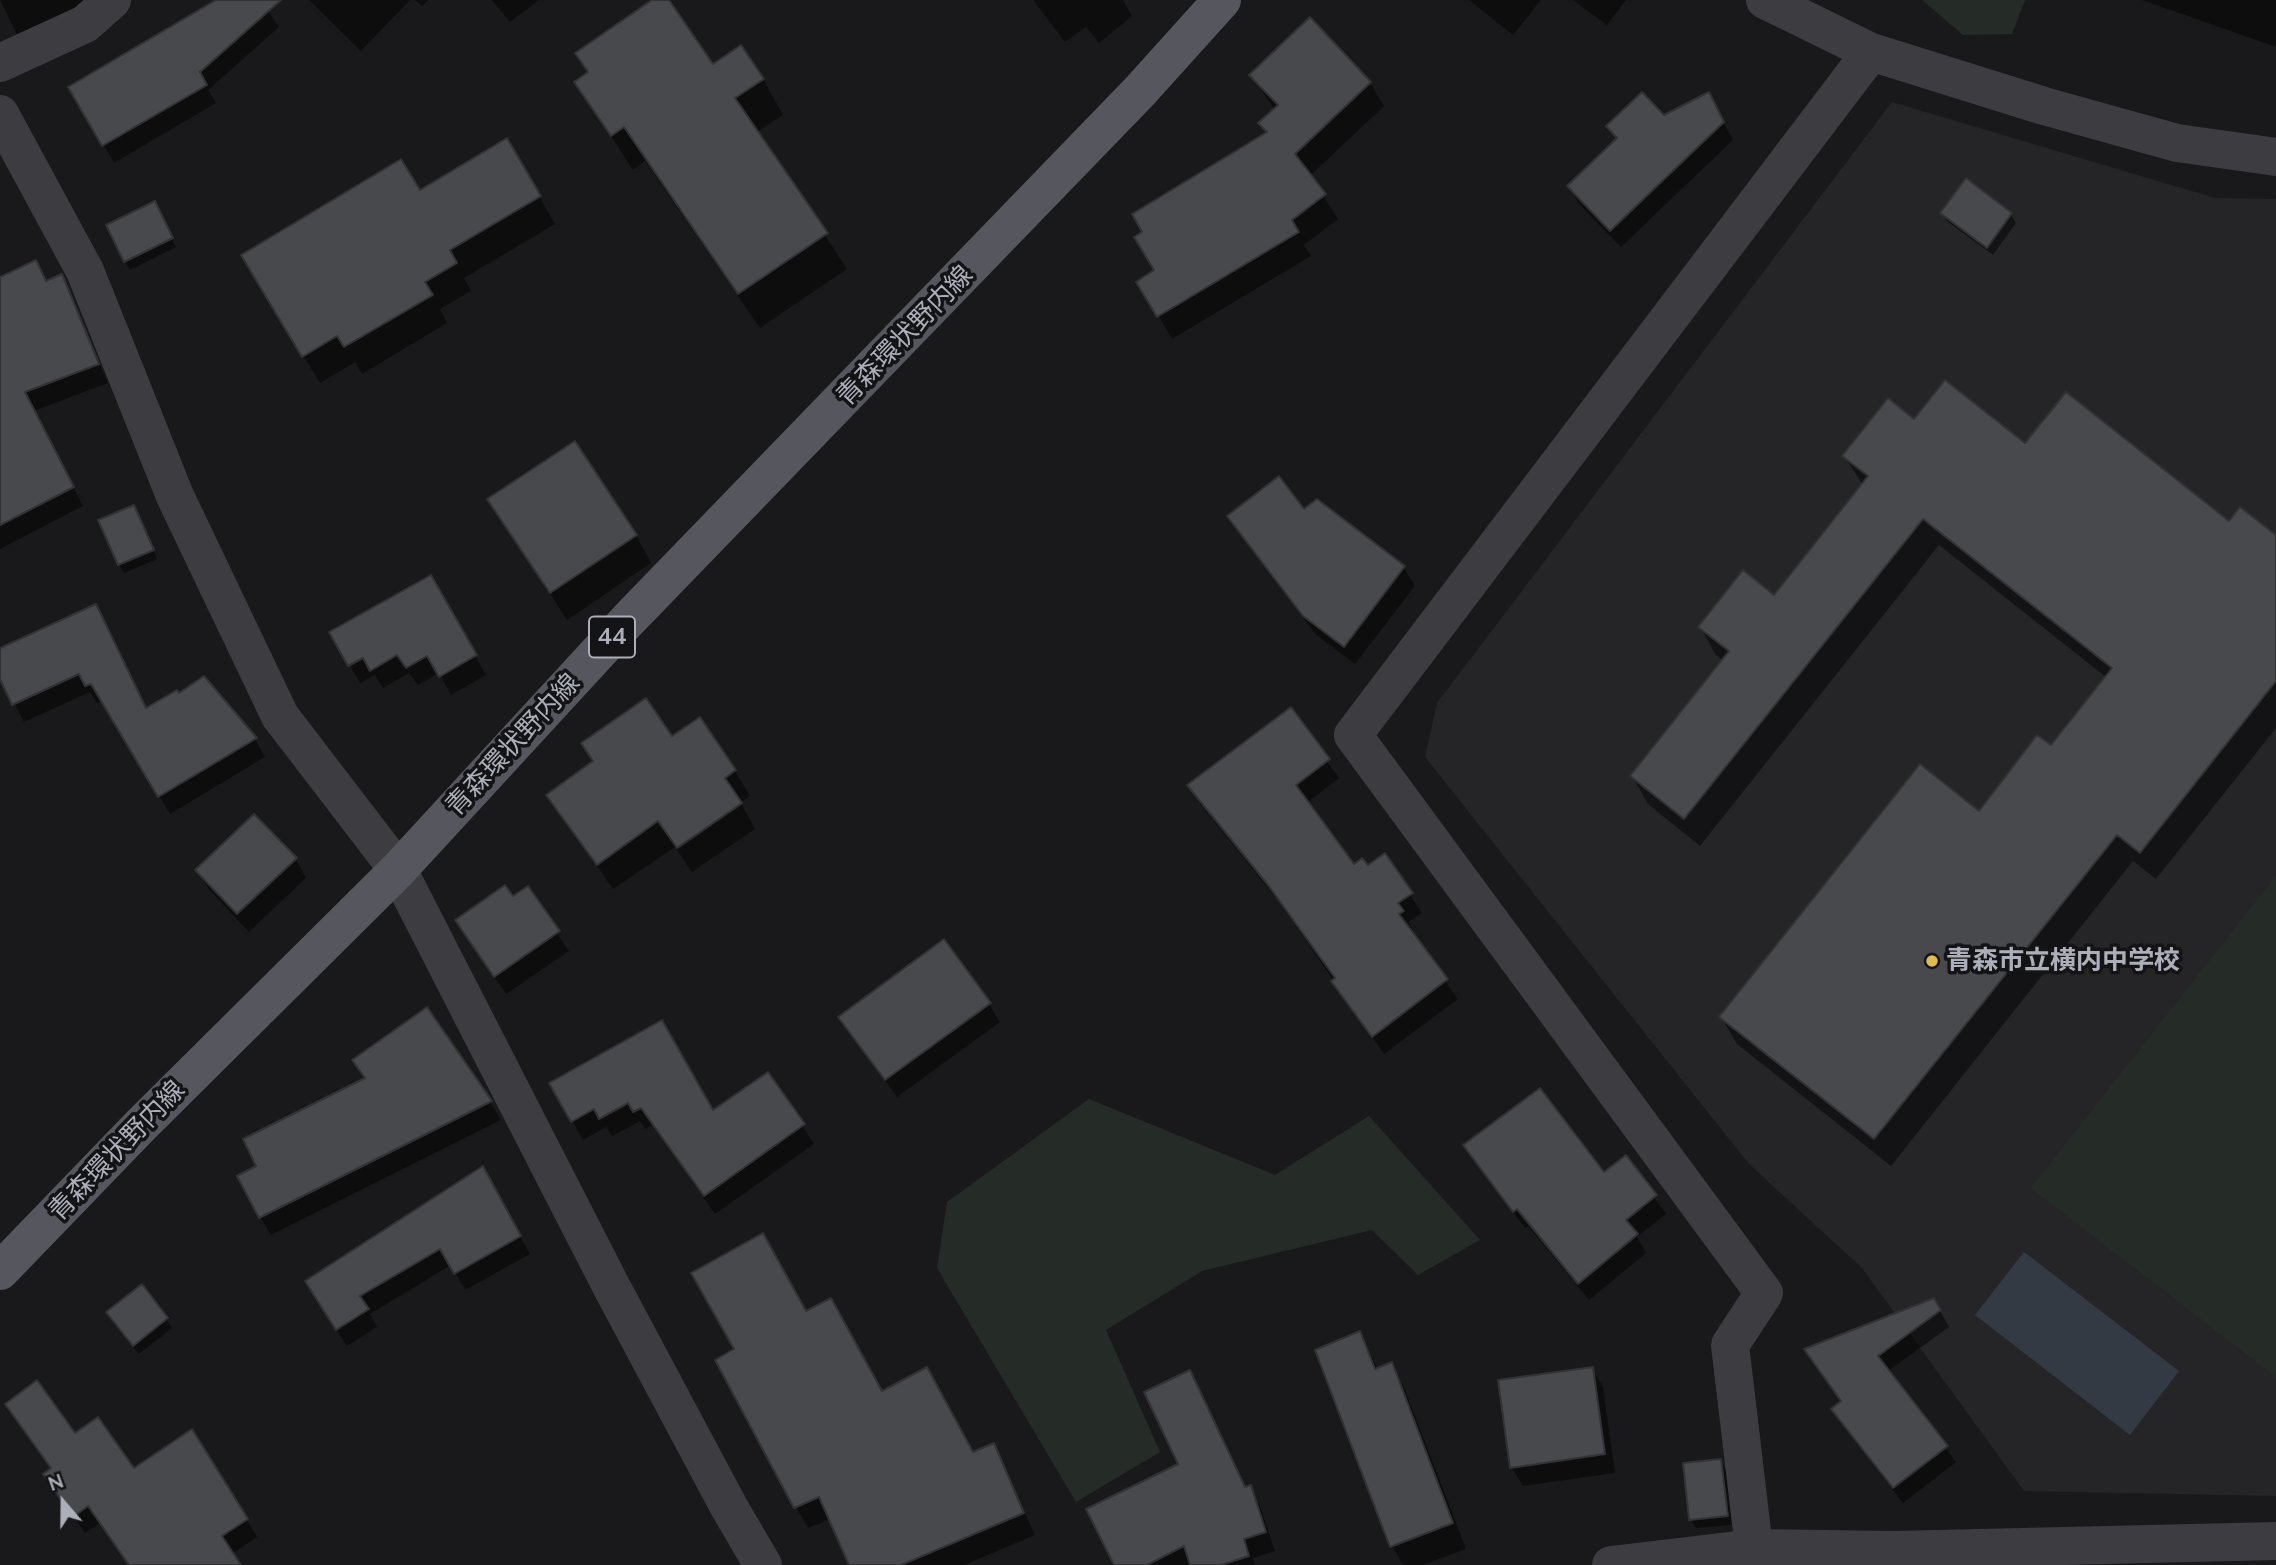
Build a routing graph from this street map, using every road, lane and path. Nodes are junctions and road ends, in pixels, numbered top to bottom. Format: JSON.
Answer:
{"nodes":[{"id":1,"x":112,"y":0,"type":"edge"},
{"id":2,"x":1222,"y":0,"type":"edge"},
{"id":3,"x":1765,"y":0,"type":"edge"},
{"id":4,"x":1871,"y":52,"type":"junction"},
{"id":5,"x":0,"y":63,"type":"edge"},
{"id":6,"x":0,"y":114,"type":"edge"},
{"id":7,"x":2276,"y":157,"type":"edge"},
{"id":8,"x":398,"y":870,"type":"junction"},
{"id":9,"x":0,"y":1271,"type":"edge"},
{"id":10,"x":2276,"y":1541,"type":"edge"},
{"id":11,"x":1754,"y":1548,"type":"junction"},
{"id":12,"x":763,"y":1565,"type":"edge"},
{"id":13,"x":1611,"y":1565,"type":"edge"}],
"edges":[{"from":1,"to":5,"type":"street"},
{"from":2,"to":8,"type":"main road","name":"青森環状野内線","number":"44"},
{"from":3,"to":4,"type":"street"},
{"from":4,"to":7,"type":"street"},
{"from":4,"to":11,"type":"street"},
{"from":6,"to":8,"type":"street"},
{"from":8,"to":9,"type":"main road","name":"青森環状野内線","number":"44"},
{"from":8,"to":12,"type":"street"},
{"from":10,"to":11,"type":"street"},
{"from":11,"to":13,"type":"street"}]}
